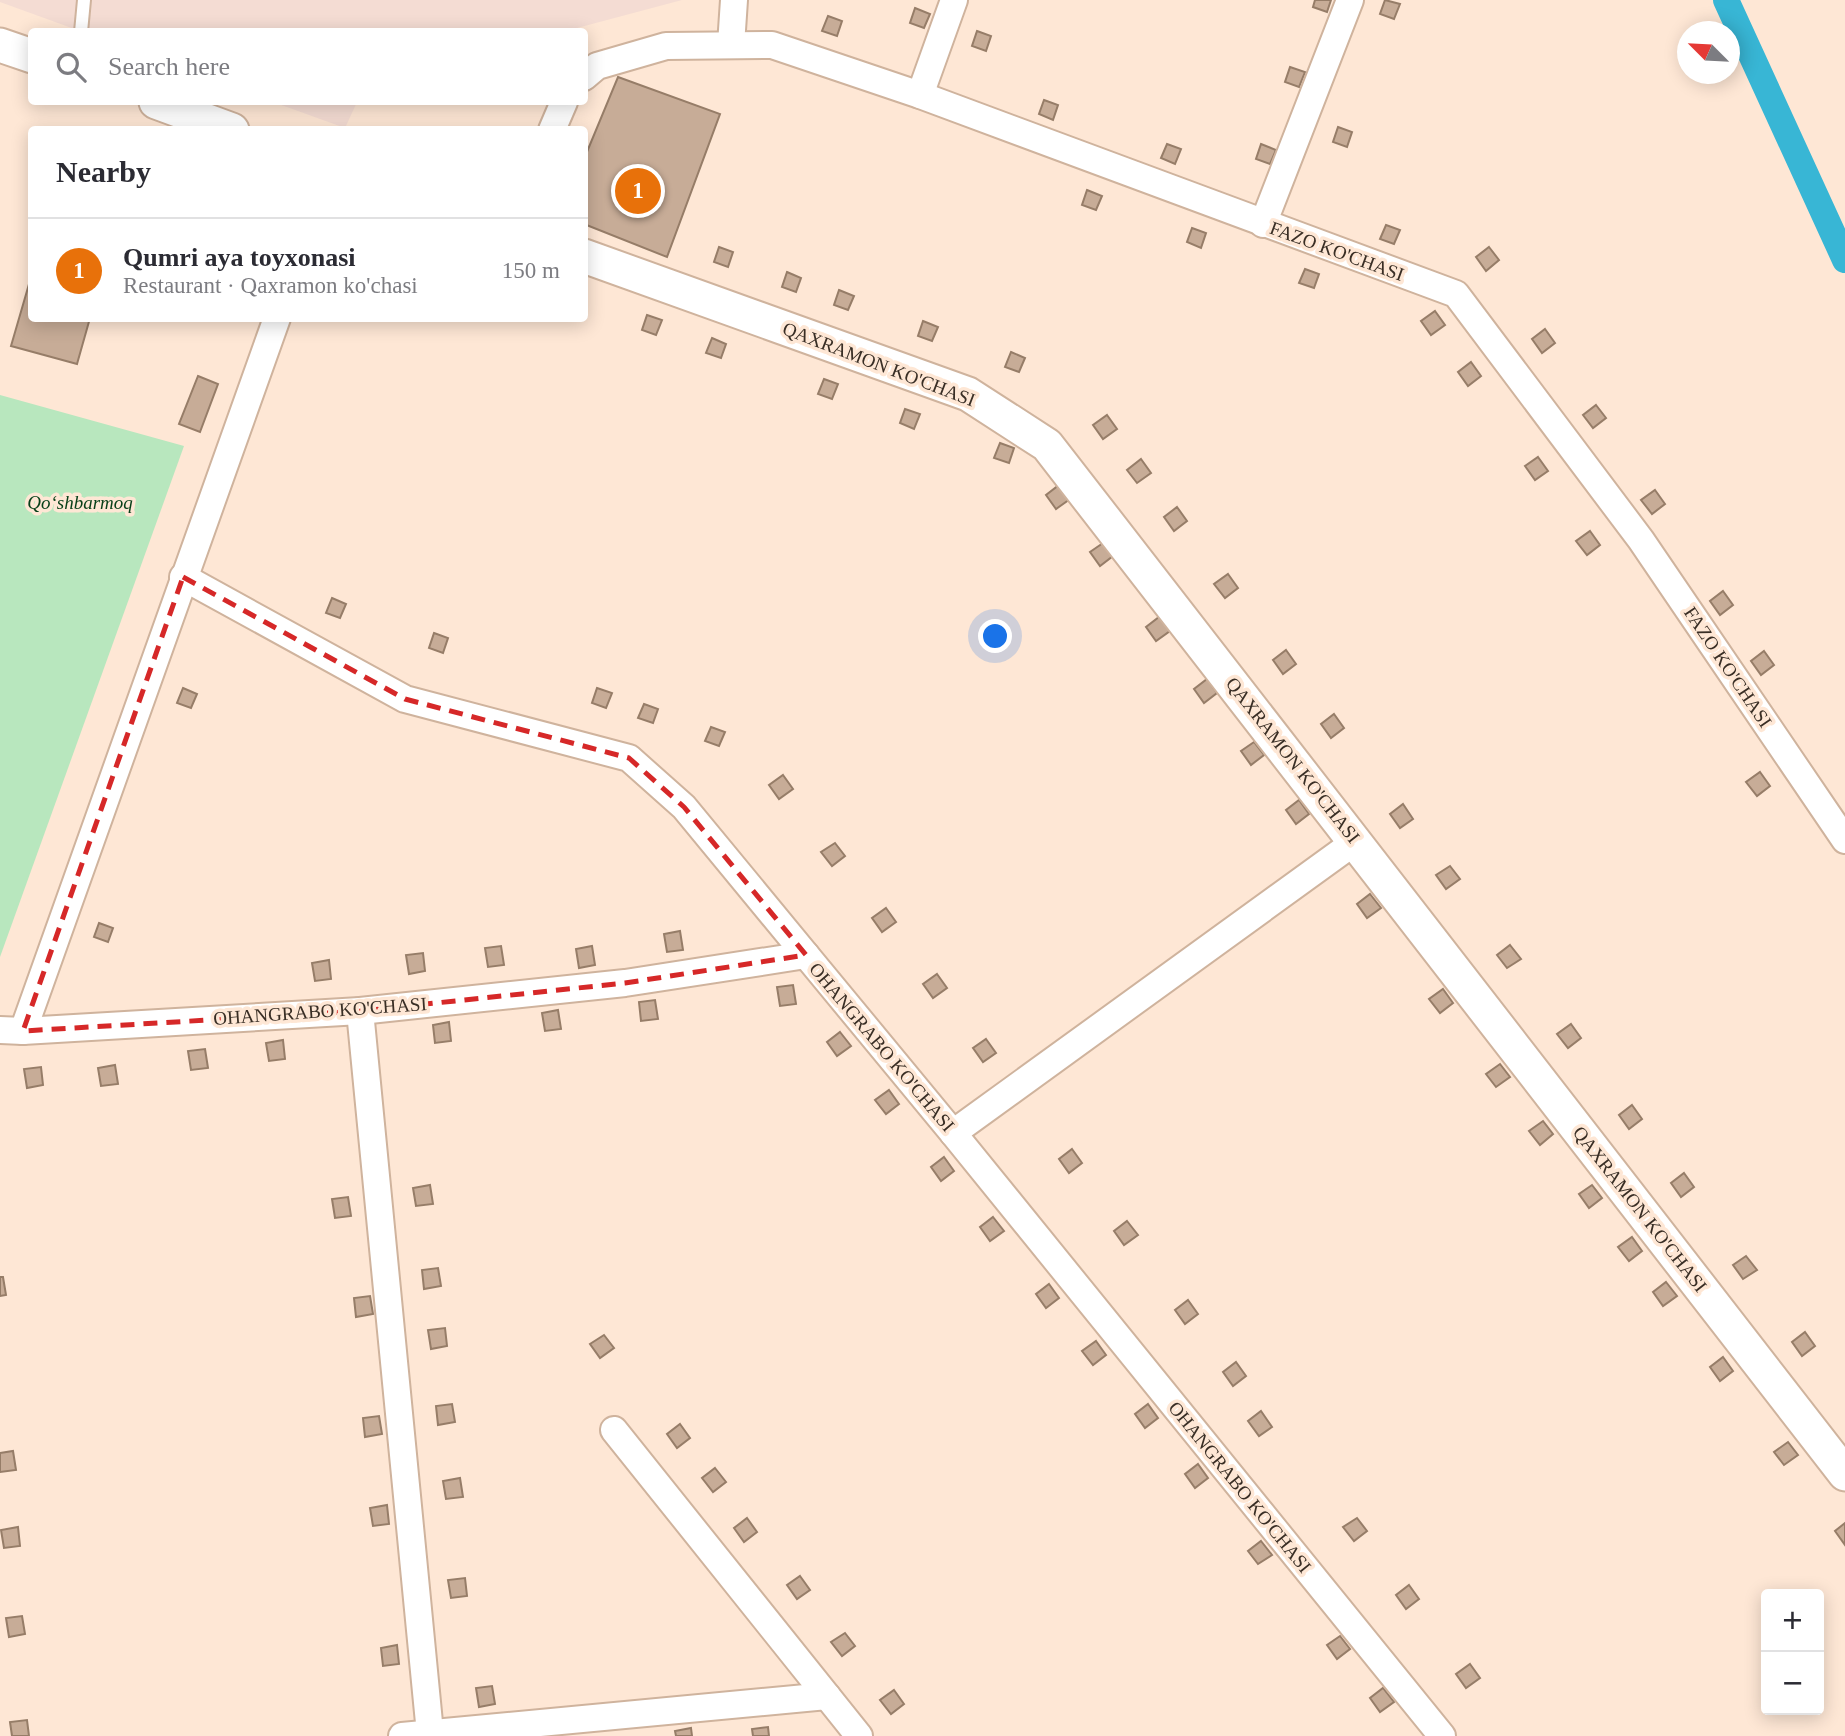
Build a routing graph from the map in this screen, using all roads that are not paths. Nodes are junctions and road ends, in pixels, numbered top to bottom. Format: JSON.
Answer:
{"nodes":[{"id":1,"x":84,"y":0,"type":"edge"},
{"id":2,"x":734,"y":0,"type":"edge"},
{"id":3,"x":954,"y":0,"type":"edge"},
{"id":4,"x":1350,"y":0,"type":"edge"},
{"id":5,"x":81,"y":28,"type":"edge"},
{"id":6,"x":0,"y":45,"type":"edge"},
{"id":7,"x":731,"y":45,"type":"junction"},
{"id":8,"x":28,"y":55,"type":"edge"},
{"id":9,"x":588,"y":74,"type":"edge"},
{"id":10,"x":920,"y":95,"type":"junction"},
{"id":11,"x":164,"y":105,"type":"edge"},
{"id":12,"x":563,"y":105,"type":"edge"},
{"id":13,"x":221,"y":126,"type":"edge"},
{"id":14,"x":554,"y":126,"type":"edge"},
{"id":15,"x":1263,"y":224,"type":"junction"},
{"id":16,"x":588,"y":257,"type":"edge"},
{"id":17,"x":276,"y":322,"type":"edge"},
{"id":18,"x":183,"y":577,"type":"junction"},
{"id":19,"x":1845,"y":840,"type":"edge"},
{"id":20,"x":1356,"y":841,"type":"junction"},
{"id":21,"x":806,"y":955,"type":"junction"},
{"id":22,"x":360,"y":1011,"type":"junction"},
{"id":23,"x":11,"y":1030,"type":"edge"},
{"id":24,"x":953,"y":1133,"type":"junction"},
{"id":25,"x":614,"y":1430,"type":"dead end"},
{"id":26,"x":1845,"y":1474,"type":"edge"},
{"id":27,"x":827,"y":1696,"type":"junction"},
{"id":28,"x":430,"y":1733,"type":"junction"},
{"id":29,"x":402,"y":1736,"type":"edge"},
{"id":30,"x":859,"y":1736,"type":"edge"},
{"id":31,"x":1442,"y":1736,"type":"edge"}],
"edges":[{"from":1,"to":5,"type":"lane"},
{"from":2,"to":7,"type":"street"},
{"from":3,"to":10,"type":"street"},
{"from":4,"to":15,"type":"street"},
{"from":6,"to":8,"type":"street"},
{"from":7,"to":9,"type":"street","name":"FAZO KO'CHASI"},
{"from":7,"to":10,"type":"street","name":"FAZO KO'CHASI"},
{"from":10,"to":15,"type":"street","name":"FAZO KO'CHASI"},
{"from":11,"to":13,"type":"street"},
{"from":12,"to":14,"type":"street"},
{"from":15,"to":19,"type":"street","name":"FAZO KO'CHASI"},
{"from":16,"to":20,"type":"street","name":"QAXRAMON KO'CHASI"},
{"from":17,"to":18,"type":"street"},
{"from":18,"to":21,"type":"street"},
{"from":18,"to":23,"type":"street"},
{"from":20,"to":24,"type":"street"},
{"from":20,"to":26,"type":"street","name":"QAXRAMON KO'CHASI"},
{"from":21,"to":22,"type":"street","name":"OHANGRABO KO'CHASI"},
{"from":21,"to":24,"type":"street","name":"OHANGRABO KO'CHASI"},
{"from":22,"to":23,"type":"street","name":"OHANGRABO KO'CHASI"},
{"from":22,"to":28,"type":"street"},
{"from":24,"to":31,"type":"street","name":"OHANGRABO KO'CHASI"},
{"from":25,"to":27,"type":"street"},
{"from":27,"to":28,"type":"street"},
{"from":27,"to":30,"type":"street"},
{"from":28,"to":29,"type":"street"}]}
